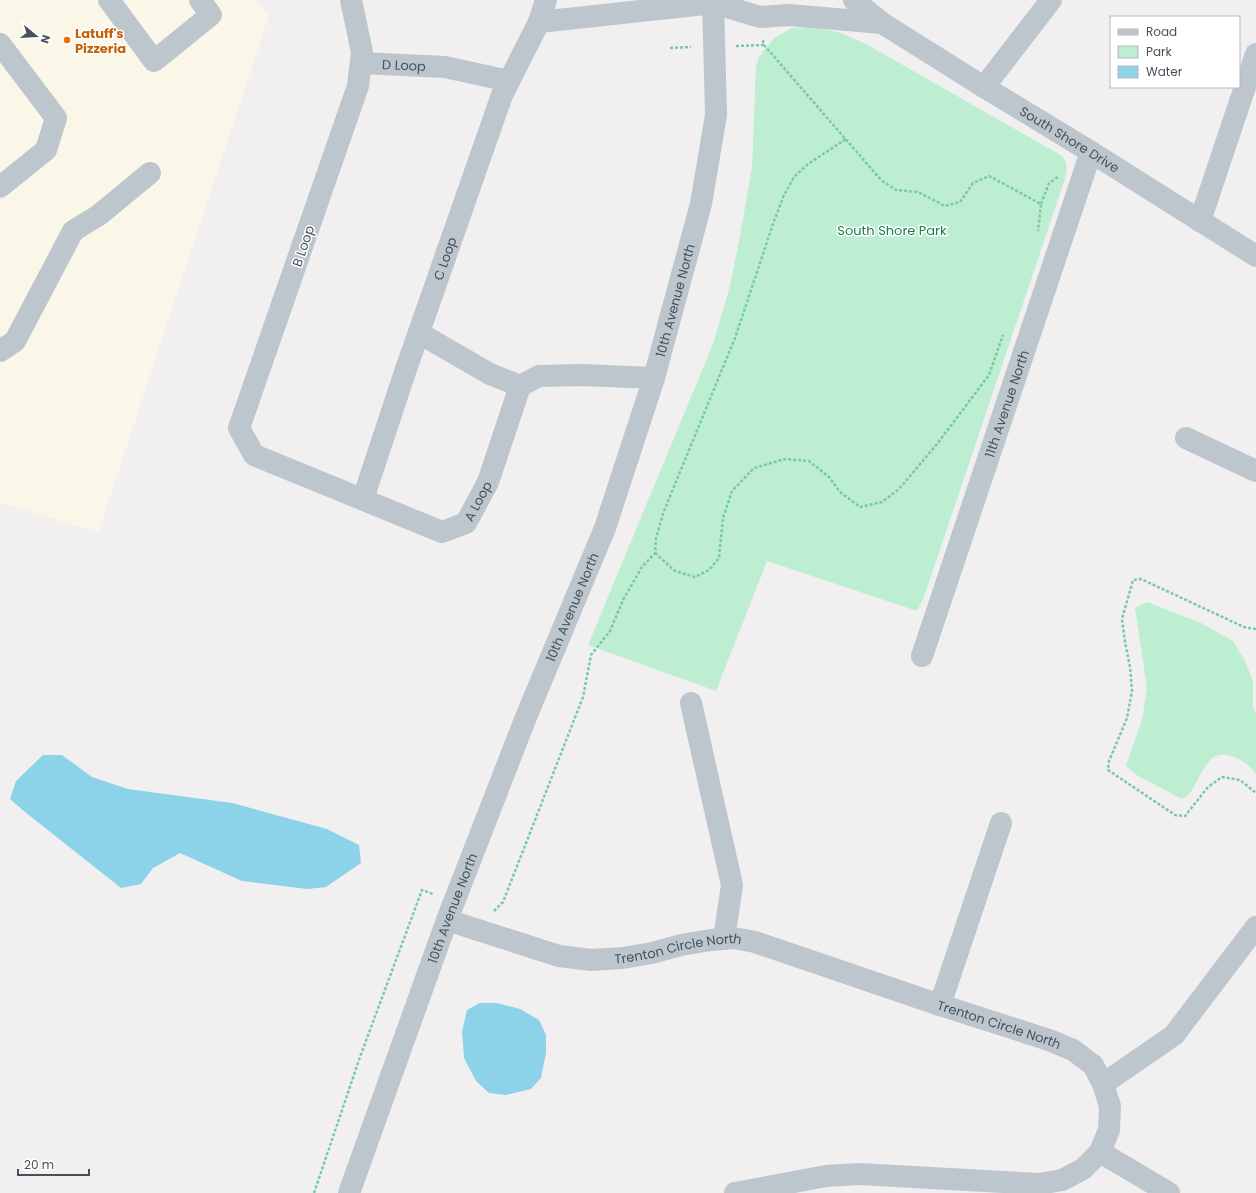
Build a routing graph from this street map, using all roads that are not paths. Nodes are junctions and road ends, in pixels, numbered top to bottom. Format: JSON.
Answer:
{"nodes":[{"id":1,"x":109,"y":0,"type":"edge"},
{"id":2,"x":200,"y":0,"type":"edge"},
{"id":3,"x":351,"y":0,"type":"edge"},
{"id":4,"x":546,"y":0,"type":"edge"},
{"id":5,"x":854,"y":0,"type":"edge"},
{"id":6,"x":1051,"y":0,"type":"edge"},
{"id":7,"x":716,"y":1,"type":"edge"},
{"id":8,"x":539,"y":22,"type":"junction"},
{"id":9,"x":882,"y":23,"type":"junction"},
{"id":10,"x":0,"y":44,"type":"edge"},
{"id":11,"x":1256,"y":54,"type":"edge"},
{"id":12,"x":361,"y":63,"type":"junction"},
{"id":13,"x":509,"y":82,"type":"junction"},
{"id":14,"x":984,"y":87,"type":"junction"},
{"id":15,"x":1091,"y":152,"type":"junction"},
{"id":16,"x":150,"y":173,"type":"dead end"},
{"id":17,"x":0,"y":187,"type":"edge"},
{"id":18,"x":1200,"y":221,"type":"junction"},
{"id":19,"x":1256,"y":256,"type":"edge"},
{"id":20,"x":419,"y":333,"type":"junction"},
{"id":21,"x":0,"y":351,"type":"edge"},
{"id":22,"x":654,"y":378,"type":"junction"},
{"id":23,"x":520,"y":386,"type":"junction"},
{"id":24,"x":239,"y":428,"type":"joint"},
{"id":25,"x":1186,"y":438,"type":"dead end"},
{"id":26,"x":1256,"y":470,"type":"edge"},
{"id":27,"x":363,"y":499,"type":"junction"},
{"id":28,"x":922,"y":656,"type":"dead end"},
{"id":29,"x":691,"y":703,"type":"dead end"},
{"id":30,"x":1001,"y":823,"type":"dead end"},
{"id":31,"x":451,"y":910,"type":"junction"},
{"id":32,"x":1256,"y":927,"type":"edge"},
{"id":33,"x":724,"y":939,"type":"junction"},
{"id":34,"x":940,"y":1005,"type":"junction"},
{"id":35,"x":1103,"y":1084,"type":"junction"},
{"id":36,"x":1100,"y":1152,"type":"junction"},
{"id":37,"x":349,"y":1193,"type":"edge"},
{"id":38,"x":735,"y":1193,"type":"edge"},
{"id":39,"x":1169,"y":1193,"type":"edge"}],
"edges":[{"from":1,"to":2,"type":"street"},
{"from":3,"to":12,"type":"street"},
{"from":4,"to":8,"type":"street"},
{"from":5,"to":9,"type":"street","name":"South Shore Drive"},
{"from":6,"to":14,"type":"street"},
{"from":7,"to":8,"type":"street"},
{"from":7,"to":9,"type":"street","name":"South Shore Drive"},
{"from":7,"to":22,"type":"street","name":"10th Avenue North"},
{"from":8,"to":13,"type":"street","name":"C Loop"},
{"from":9,"to":14,"type":"street","name":"South Shore Drive"},
{"from":10,"to":17,"type":"street"},
{"from":11,"to":18,"type":"street"},
{"from":12,"to":13,"type":"street","name":"D Loop"},
{"from":12,"to":24,"type":"street","name":"B Loop"},
{"from":13,"to":20,"type":"street","name":"C Loop"},
{"from":14,"to":15,"type":"street","name":"South Shore Drive"},
{"from":15,"to":18,"type":"street","name":"South Shore Drive"},
{"from":15,"to":28,"type":"street","name":"11th Avenue North"},
{"from":16,"to":21,"type":"street"},
{"from":18,"to":19,"type":"street","name":"South Shore Drive"},
{"from":20,"to":23,"type":"street"},
{"from":20,"to":27,"type":"street","name":"C Loop"},
{"from":22,"to":23,"type":"street"},
{"from":22,"to":31,"type":"street","name":"10th Avenue North"},
{"from":23,"to":27,"type":"street","name":"A Loop"},
{"from":24,"to":27,"type":"street","name":"A Loop"},
{"from":25,"to":26,"type":"street"},
{"from":29,"to":33,"type":"street"},
{"from":30,"to":34,"type":"street"},
{"from":31,"to":33,"type":"street","name":"Trenton Circle North"},
{"from":31,"to":37,"type":"street","name":"10th Avenue North"},
{"from":32,"to":35,"type":"street"},
{"from":33,"to":34,"type":"street","name":"Trenton Circle North"},
{"from":34,"to":35,"type":"street","name":"Trenton Circle North"},
{"from":35,"to":36,"type":"street","name":"Trenton Circle North"},
{"from":36,"to":38,"type":"street","name":"Trenton Circle North"},
{"from":36,"to":39,"type":"street"}]}
